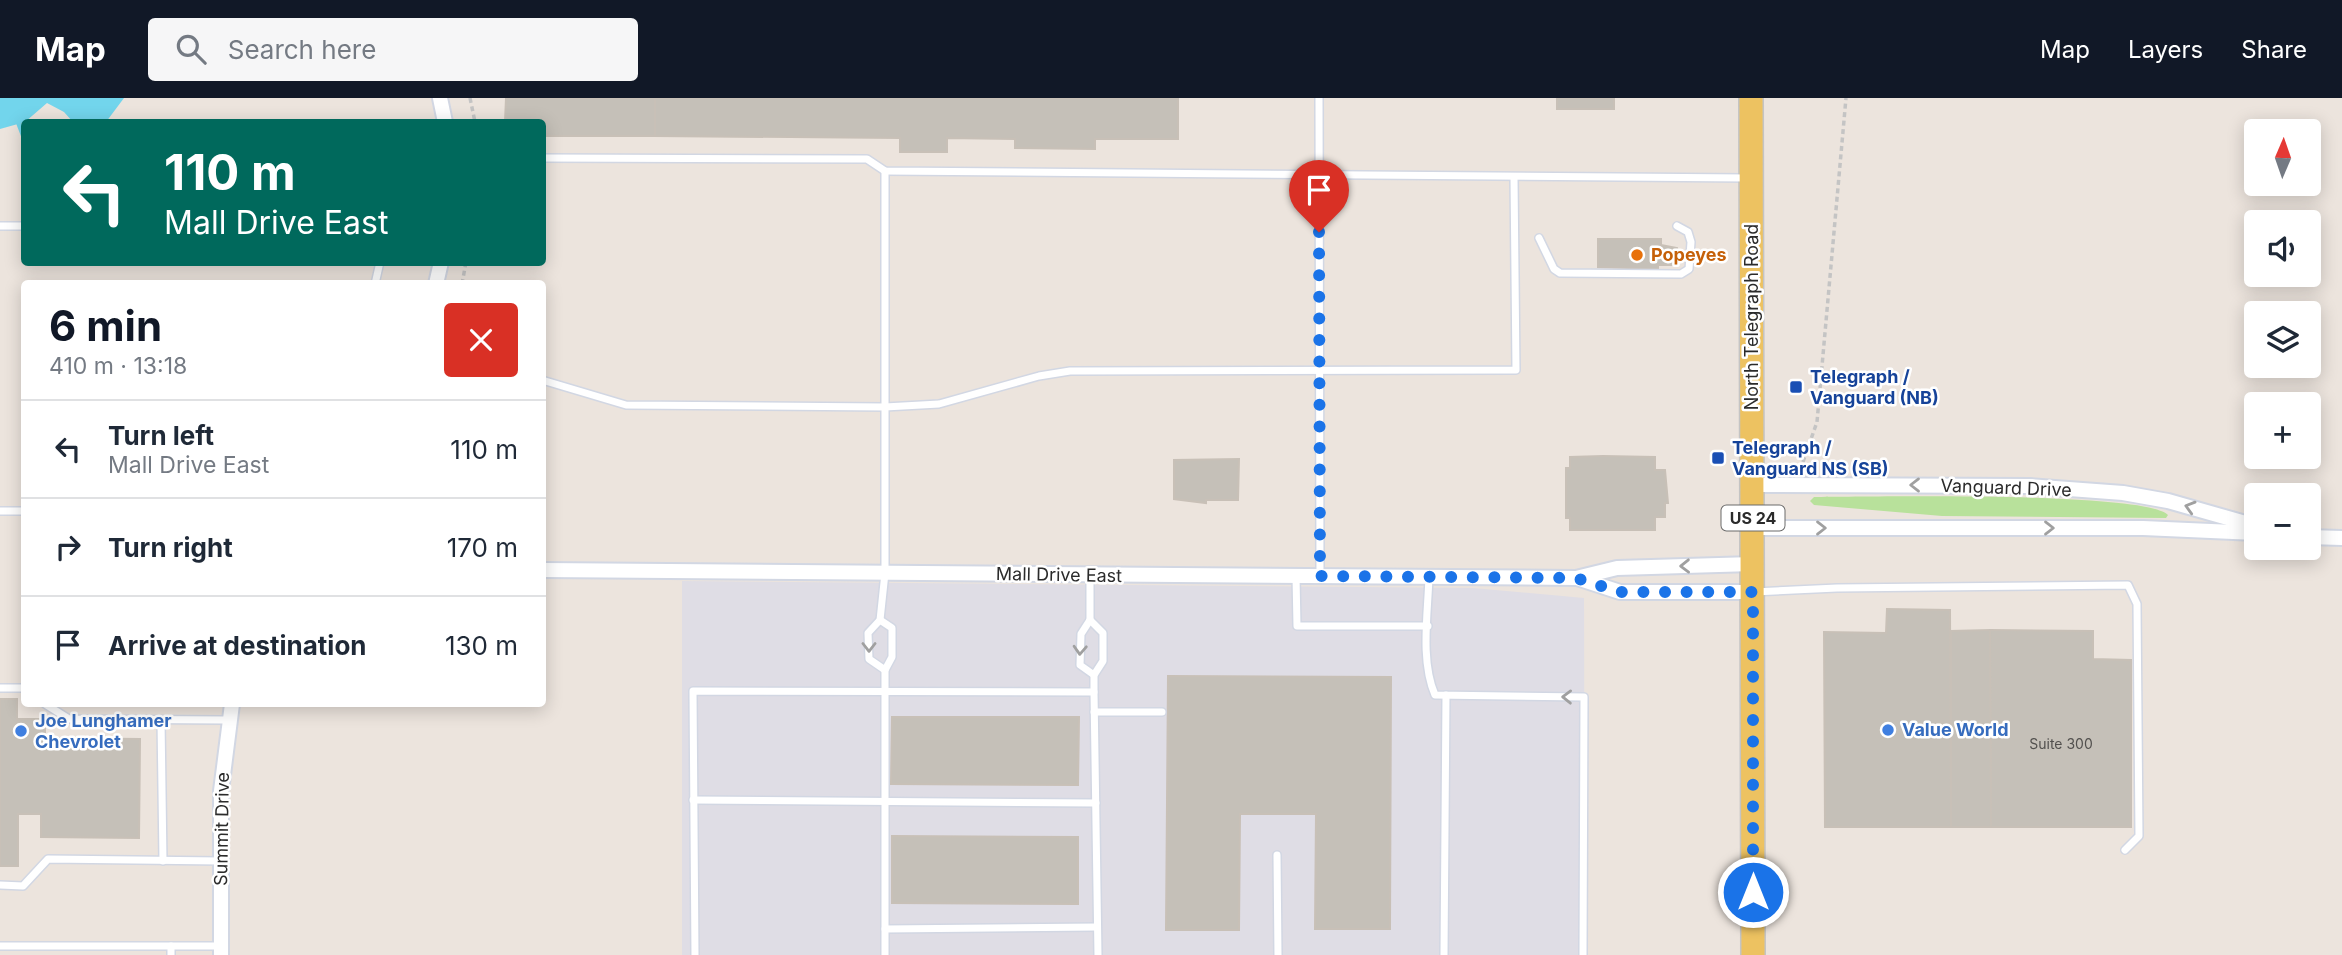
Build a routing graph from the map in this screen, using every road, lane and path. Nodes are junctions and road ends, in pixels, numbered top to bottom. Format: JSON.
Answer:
{"nodes":[{"id":1,"x":440,"y":98,"type":"edge"},
{"id":2,"x":470,"y":98,"type":"edge"},
{"id":3,"x":1319,"y":98,"type":"edge"},
{"id":4,"x":1751,"y":98,"type":"edge"},
{"id":5,"x":1846,"y":98,"type":"edge"},
{"id":6,"x":444,"y":119,"type":"edge"},
{"id":7,"x":474,"y":119,"type":"edge"},
{"id":8,"x":546,"y":158,"type":"edge"},
{"id":9,"x":885,"y":171,"type":"junction"},
{"id":10,"x":1319,"y":176,"type":"junction"},
{"id":11,"x":1514,"y":177,"type":"junction"},
{"id":12,"x":1752,"y":178,"type":"junction"},
{"id":13,"x":0,"y":226,"type":"edge"},
{"id":14,"x":21,"y":226,"type":"edge"},
{"id":15,"x":1677,"y":226,"type":"dead end"},
{"id":16,"x":1539,"y":238,"type":"dead end"},
{"id":17,"x":1320,"y":372,"type":"junction"},
{"id":18,"x":546,"y":381,"type":"edge"},
{"id":19,"x":885,"y":407,"type":"junction"},
{"id":20,"x":1803,"y":462,"type":"dead end"},
{"id":21,"x":1753,"y":485,"type":"junction"},
{"id":22,"x":0,"y":511,"type":"edge"},
{"id":23,"x":21,"y":511,"type":"edge"},
{"id":24,"x":2244,"y":523,"type":"edge"},
{"id":25,"x":1753,"y":528,"type":"junction"},
{"id":26,"x":2244,"y":532,"type":"edge"},
{"id":27,"x":2321,"y":537,"type":"edge"},
{"id":28,"x":2342,"y":538,"type":"edge"},
{"id":29,"x":1753,"y":565,"type":"junction"},
{"id":30,"x":546,"y":570,"type":"edge"},
{"id":31,"x":885,"y":573,"type":"junction"},
{"id":32,"x":1090,"y":575,"type":"junction"},
{"id":33,"x":1429,"y":575,"type":"junction"},
{"id":34,"x":1296,"y":576,"type":"junction"},
{"id":35,"x":1320,"y":576,"type":"junction"},
{"id":36,"x":1576,"y":578,"type":"junction"},
{"id":37,"x":1753,"y":592,"type":"junction"},
{"id":38,"x":880,"y":620,"type":"junction"},
{"id":39,"x":1090,"y":620,"type":"junction"},
{"id":40,"x":1428,"y":626,"type":"junction"},
{"id":41,"x":885,"y":670,"type":"junction"},
{"id":42,"x":1094,"y":675,"type":"junction"},
{"id":43,"x":0,"y":688,"type":"edge"},
{"id":44,"x":21,"y":688,"type":"edge"},
{"id":45,"x":884,"y":690,"type":"junction"},
{"id":46,"x":1094,"y":692,"type":"junction"},
{"id":47,"x":1446,"y":695,"type":"junction"},
{"id":48,"x":50,"y":707,"type":"edge"},
{"id":49,"x":231,"y":707,"type":"edge"},
{"id":50,"x":1094,"y":712,"type":"junction"},
{"id":51,"x":1162,"y":712,"type":"dead end"},
{"id":52,"x":161,"y":720,"type":"junction"},
{"id":53,"x":228,"y":720,"type":"junction"},
{"id":54,"x":694,"y":800,"type":"junction"},
{"id":55,"x":885,"y":803,"type":"junction"},
{"id":56,"x":1096,"y":803,"type":"junction"},
{"id":57,"x":2125,"y":850,"type":"dead end"},
{"id":58,"x":1277,"y":855,"type":"dead end"},
{"id":59,"x":163,"y":861,"type":"junction"},
{"id":60,"x":221,"y":861,"type":"junction"},
{"id":61,"x":0,"y":885,"type":"edge"},
{"id":62,"x":1097,"y":927,"type":"junction"},
{"id":63,"x":885,"y":929,"type":"junction"},
{"id":64,"x":0,"y":946,"type":"edge"},
{"id":65,"x":171,"y":946,"type":"junction"},
{"id":66,"x":221,"y":951,"type":"edge"},
{"id":67,"x":170,"y":955,"type":"edge"},
{"id":68,"x":695,"y":955,"type":"edge"},
{"id":69,"x":885,"y":955,"type":"edge"},
{"id":70,"x":1098,"y":955,"type":"edge"},
{"id":71,"x":1278,"y":955,"type":"edge"},
{"id":72,"x":1444,"y":955,"type":"edge"},
{"id":73,"x":1584,"y":955,"type":"edge"},
{"id":74,"x":1753,"y":955,"type":"edge"}],
"edges":[{"from":1,"to":6,"type":"street"},
{"from":2,"to":7,"type":"path"},
{"from":3,"to":10,"type":"lane"},
{"from":4,"to":12,"type":"main road","name":"North Telegraph Road","number":"US 24"},
{"from":5,"to":20,"type":"path"},
{"from":8,"to":9,"type":"lane"},
{"from":9,"to":10,"type":"lane"},
{"from":9,"to":19,"type":"lane"},
{"from":10,"to":11,"type":"lane"},
{"from":10,"to":17,"type":"lane"},
{"from":11,"to":12,"type":"lane"},
{"from":11,"to":17,"type":"lane"},
{"from":12,"to":21,"type":"main road","name":"North Telegraph Road","number":"US 24"},
{"from":13,"to":14,"type":"lane"},
{"from":15,"to":16,"type":"lane"},
{"from":17,"to":19,"type":"lane"},
{"from":17,"to":35,"type":"lane"},
{"from":18,"to":19,"type":"lane"},
{"from":19,"to":31,"type":"lane"},
{"from":24,"to":21,"type":"street","name":"Vanguard Drive","one_way":true},
{"from":21,"to":25,"type":"main road","name":"North Telegraph Road","number":"US 24"},
{"from":22,"to":23,"type":"lane"},
{"from":25,"to":26,"type":"street","one_way":true},
{"from":25,"to":29,"type":"main road","name":"North Telegraph Road","number":"US 24"},
{"from":27,"to":28,"type":"street"},
{"from":29,"to":36,"type":"street","name":"Mall Drive East","one_way":true},
{"from":29,"to":37,"type":"main road","name":"North Telegraph Road","number":"US 24"},
{"from":30,"to":31,"type":"street","name":"Mall Drive East"},
{"from":31,"to":32,"type":"street","name":"Mall Drive East"},
{"from":31,"to":38,"type":"lane"},
{"from":32,"to":34,"type":"street","name":"Mall Drive East"},
{"from":32,"to":39,"type":"lane"},
{"from":33,"to":35,"type":"street","name":"Mall Drive East"},
{"from":33,"to":36,"type":"street","name":"Mall Drive East"},
{"from":33,"to":40,"type":"lane"},
{"from":34,"to":35,"type":"street","name":"Mall Drive East"},
{"from":34,"to":40,"type":"lane"},
{"from":36,"to":37,"type":"street","name":"Mall Drive East"},
{"from":37,"to":57,"type":"lane"},
{"from":37,"to":74,"type":"main road","name":"North Telegraph Road","number":"US 24"},
{"from":38,"to":41,"type":"lane"},
{"from":38,"to":41,"type":"lane","one_way":true},
{"from":39,"to":42,"type":"lane"},
{"from":39,"to":42,"type":"lane","one_way":true},
{"from":40,"to":47,"type":"lane"},
{"from":41,"to":45,"type":"lane"},
{"from":42,"to":46,"type":"lane"},
{"from":43,"to":44,"type":"lane"},
{"from":45,"to":46,"type":"lane"},
{"from":45,"to":54,"type":"lane"},
{"from":45,"to":55,"type":"lane"},
{"from":46,"to":50,"type":"lane"},
{"from":47,"to":72,"type":"lane"},
{"from":73,"to":47,"type":"lane","one_way":true},
{"from":48,"to":52,"type":"lane"},
{"from":49,"to":53,"type":"street","name":"Summit Drive"},
{"from":50,"to":51,"type":"lane"},
{"from":50,"to":56,"type":"lane"},
{"from":52,"to":53,"type":"lane"},
{"from":52,"to":59,"type":"lane"},
{"from":53,"to":60,"type":"street","name":"Summit Drive"},
{"from":54,"to":55,"type":"lane"},
{"from":54,"to":68,"type":"lane"},
{"from":55,"to":56,"type":"lane"},
{"from":55,"to":63,"type":"lane"},
{"from":56,"to":62,"type":"lane"},
{"from":58,"to":71,"type":"lane"},
{"from":59,"to":60,"type":"lane"},
{"from":59,"to":61,"type":"lane"},
{"from":60,"to":66,"type":"street","name":"Summit Drive"},
{"from":62,"to":63,"type":"lane"},
{"from":62,"to":70,"type":"lane"},
{"from":63,"to":69,"type":"lane"},
{"from":64,"to":65,"type":"lane"},
{"from":65,"to":66,"type":"lane"},
{"from":65,"to":67,"type":"lane"}]}
